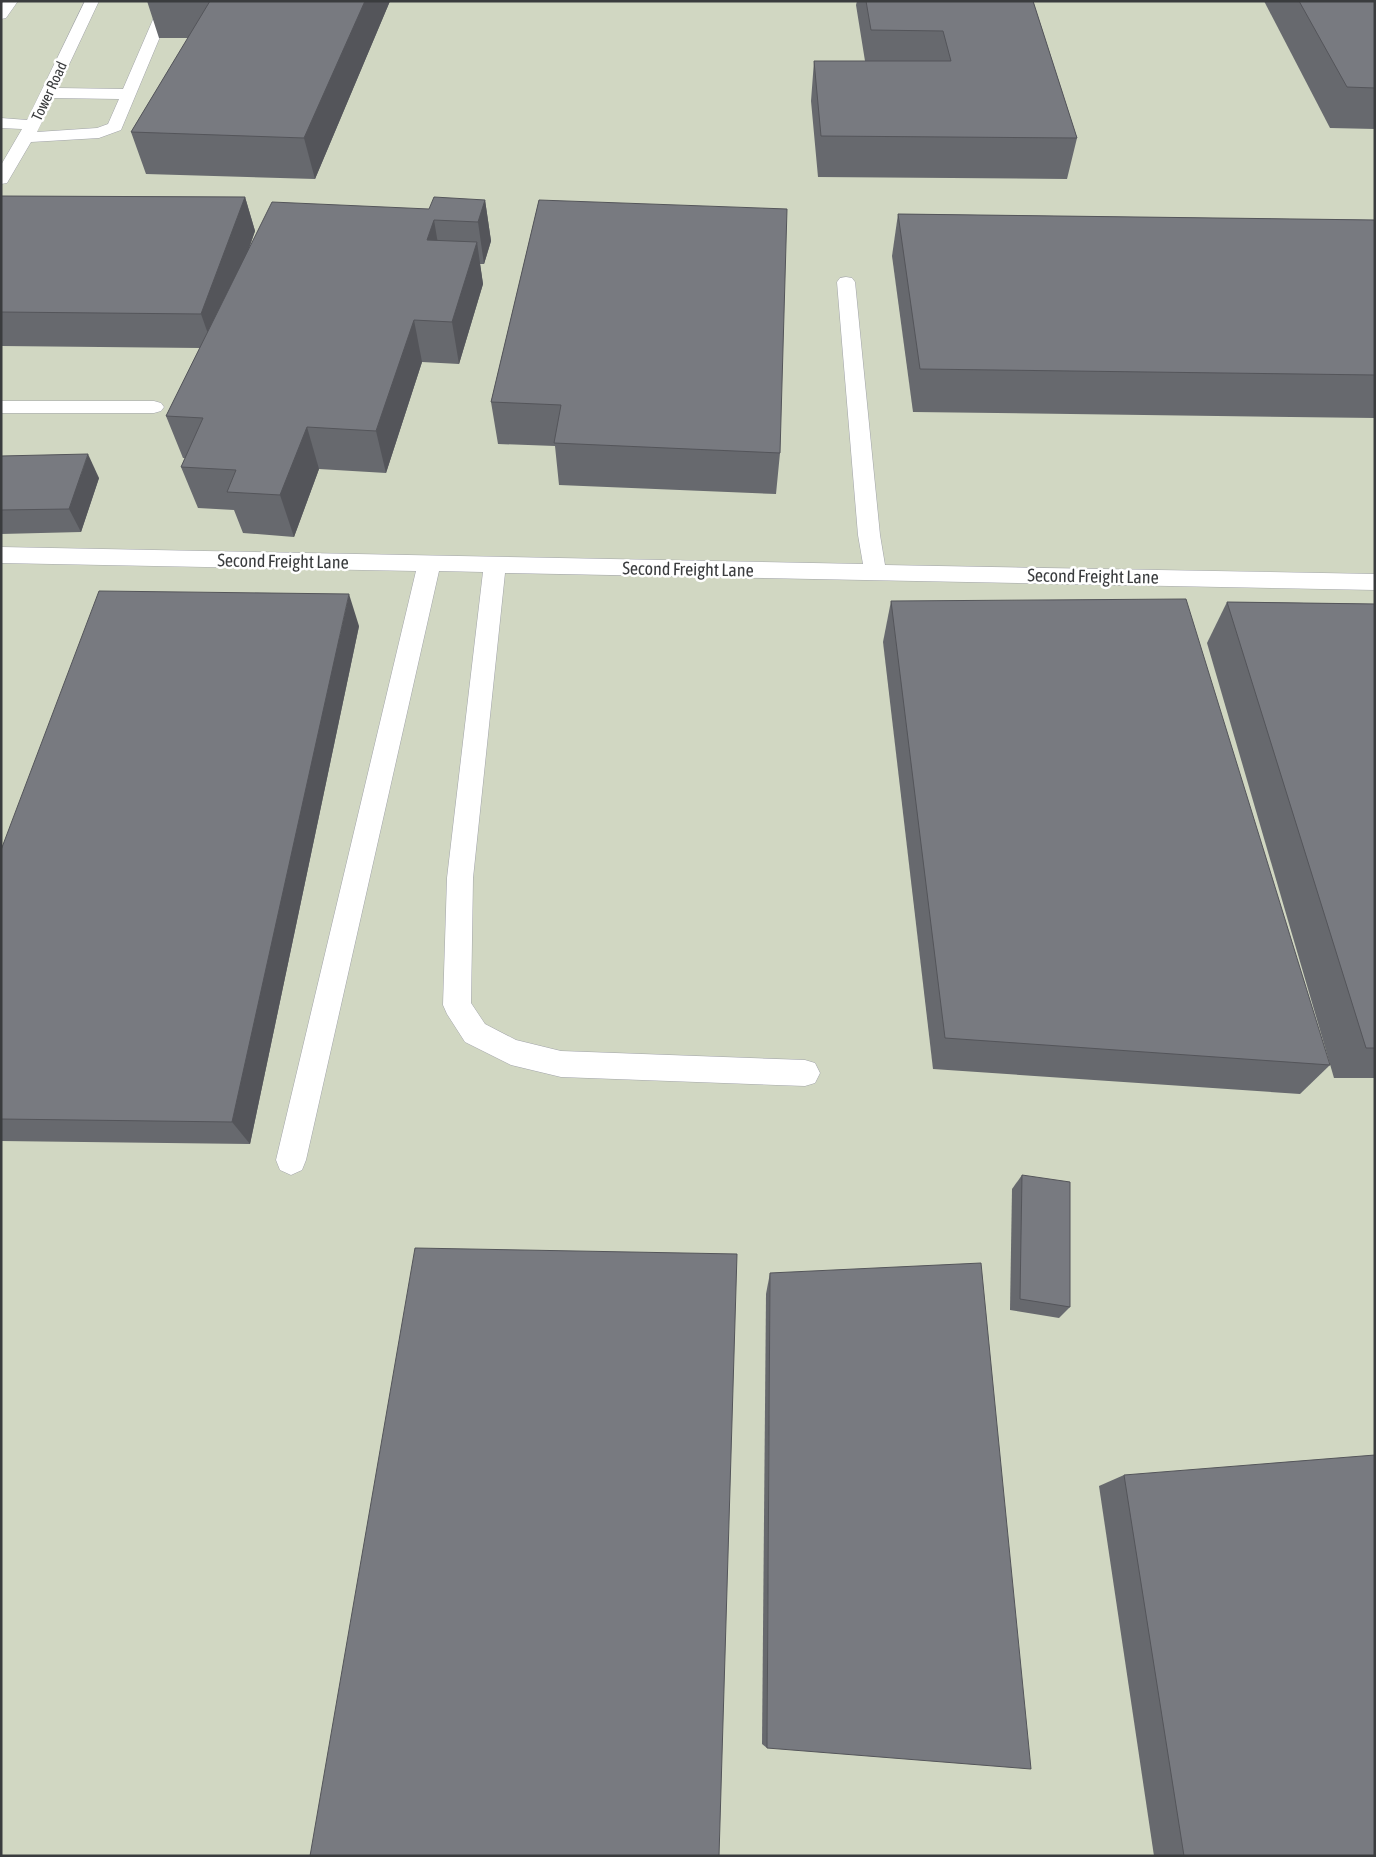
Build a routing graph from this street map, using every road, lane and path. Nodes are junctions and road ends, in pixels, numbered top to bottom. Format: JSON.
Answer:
{"nodes":[{"id":1,"x":11,"y":1,"type":"edge"},
{"id":2,"x":92,"y":1,"type":"edge"},
{"id":3,"x":168,"y":1,"type":"edge"},
{"id":4,"x":1,"y":15,"type":"edge"},
{"id":5,"x":48,"y":93,"type":"junction"},
{"id":6,"x":129,"y":94,"type":"junction"},
{"id":7,"x":1,"y":123,"type":"edge"},
{"id":8,"x":30,"y":131,"type":"junction"},
{"id":9,"x":1,"y":179,"type":"edge"},
{"id":10,"x":846,"y":282,"type":"dead end"},
{"id":11,"x":1,"y":407,"type":"edge"},
{"id":12,"x":154,"y":407,"type":"dead end"},
{"id":13,"x":1,"y":555,"type":"edge"},
{"id":14,"x":429,"y":564,"type":"junction"},
{"id":15,"x":495,"y":565,"type":"junction"},
{"id":16,"x":875,"y":572,"type":"junction"},
{"id":17,"x":1375,"y":582,"type":"edge"},
{"id":18,"x":805,"y":1073,"type":"dead end"},
{"id":19,"x":291,"y":1160,"type":"dead end"}],
"edges":[{"from":1,"to":4,"type":"lane"},
{"from":2,"to":5,"type":"lane","name":"Tower Road"},
{"from":3,"to":6,"type":"lane"},
{"from":5,"to":6,"type":"lane"},
{"from":5,"to":8,"type":"lane","name":"Tower Road"},
{"from":6,"to":8,"type":"lane"},
{"from":7,"to":8,"type":"lane"},
{"from":8,"to":9,"type":"lane","name":"Tower Road"},
{"from":10,"to":16,"type":"lane"},
{"from":11,"to":12,"type":"lane"},
{"from":13,"to":14,"type":"lane","name":"Second Freight Lane"},
{"from":14,"to":15,"type":"lane","name":"Second Freight Lane"},
{"from":14,"to":19,"type":"lane"},
{"from":15,"to":16,"type":"lane","name":"Second Freight Lane"},
{"from":15,"to":18,"type":"lane"},
{"from":16,"to":17,"type":"lane","name":"Second Freight Lane"}]}
